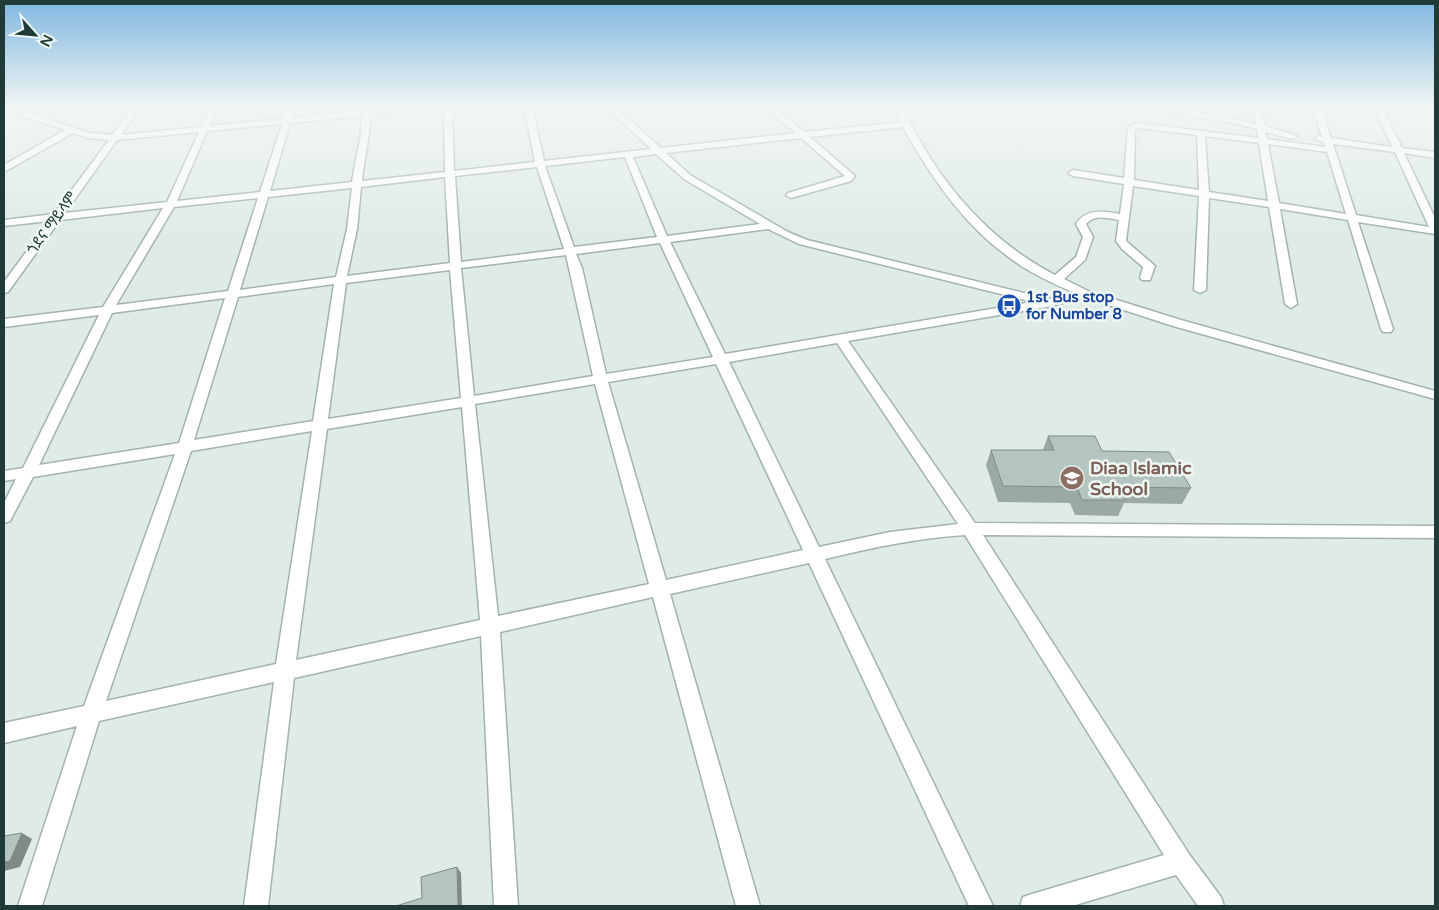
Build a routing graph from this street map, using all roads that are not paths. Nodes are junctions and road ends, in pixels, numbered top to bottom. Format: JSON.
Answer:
{"nodes":[{"id":1,"x":38,"y":149,"type":"edge"},
{"id":2,"x":106,"y":149,"type":"edge"},
{"id":3,"x":195,"y":149,"type":"edge"},
{"id":4,"x":278,"y":149,"type":"edge"},
{"id":5,"x":361,"y":149,"type":"edge"},
{"id":6,"x":449,"y":149,"type":"edge"},
{"id":7,"x":537,"y":149,"type":"edge"},
{"id":8,"x":673,"y":149,"type":"edge"},
{"id":9,"x":820,"y":149,"type":"edge"},
{"id":10,"x":921,"y":149,"type":"edge"},
{"id":11,"x":1130,"y":149,"type":"edge"},
{"id":12,"x":1202,"y":149,"type":"edge"},
{"id":13,"x":1265,"y":149,"type":"edge"},
{"id":14,"x":1331,"y":149,"type":"edge"},
{"id":15,"x":1378,"y":149,"type":"edge"},
{"id":16,"x":659,"y":151,"type":"junction"},
{"id":17,"x":1399,"y":151,"type":"junction"},
{"id":18,"x":628,"y":155,"type":"junction"},
{"id":19,"x":1435,"y":155,"type":"edge"},
{"id":20,"x":540,"y":164,"type":"junction"},
{"id":21,"x":4,"y":169,"type":"edge"},
{"id":22,"x":449,"y":173,"type":"junction"},
{"id":23,"x":1073,"y":173,"type":"dead end"},
{"id":24,"x":1129,"y":182,"type":"junction"},
{"id":25,"x":358,"y":183,"type":"junction"},
{"id":26,"x":265,"y":193,"type":"junction"},
{"id":27,"x":1204,"y":194,"type":"junction"},
{"id":28,"x":790,"y":196,"type":"dead end"},
{"id":29,"x":170,"y":204,"type":"junction"},
{"id":30,"x":1274,"y":205,"type":"junction"},
{"id":31,"x":57,"y":217,"type":"junction"},
{"id":32,"x":1124,"y":218,"type":"junction"},
{"id":33,"x":1352,"y":218,"type":"junction"},
{"id":34,"x":4,"y":223,"type":"edge"},
{"id":35,"x":768,"y":226,"type":"junction"},
{"id":36,"x":1435,"y":229,"type":"edge"},
{"id":37,"x":663,"y":238,"type":"junction"},
{"id":38,"x":570,"y":250,"type":"junction"},
{"id":39,"x":455,"y":264,"type":"junction"},
{"id":40,"x":1146,"y":278,"type":"dead end"},
{"id":41,"x":341,"y":280,"type":"junction"},
{"id":42,"x":1056,"y":280,"type":"junction"},
{"id":43,"x":4,"y":290,"type":"edge"},
{"id":44,"x":1200,"y":290,"type":"dead end"},
{"id":45,"x":1084,"y":293,"type":"junction"},
{"id":46,"x":231,"y":294,"type":"junction"},
{"id":47,"x":1052,"y":302,"type":"junction"},
{"id":48,"x":1291,"y":304,"type":"dead end"},
{"id":49,"x":108,"y":308,"type":"junction"},
{"id":50,"x":4,"y":323,"type":"edge"},
{"id":51,"x":1387,"y":329,"type":"dead end"},
{"id":52,"x":841,"y":340,"type":"junction"},
{"id":53,"x":721,"y":359,"type":"junction"},
{"id":54,"x":600,"y":380,"type":"junction"},
{"id":55,"x":1435,"y":395,"type":"edge"},
{"id":56,"x":467,"y":402,"type":"junction"},
{"id":57,"x":320,"y":425,"type":"junction"},
{"id":58,"x":185,"y":446,"type":"junction"},
{"id":59,"x":28,"y":472,"type":"junction"},
{"id":60,"x":4,"y":476,"type":"edge"},
{"id":61,"x":4,"y":517,"type":"edge"},
{"id":62,"x":970,"y":529,"type":"junction"},
{"id":63,"x":1435,"y":532,"type":"edge"},
{"id":64,"x":814,"y":556,"type":"junction"},
{"id":65,"x":659,"y":590,"type":"junction"},
{"id":66,"x":490,"y":625,"type":"junction"},
{"id":67,"x":285,"y":670,"type":"junction"},
{"id":68,"x":90,"y":715,"type":"junction"},
{"id":69,"x":4,"y":733,"type":"edge"},
{"id":70,"x":1181,"y":862,"type":"junction"},
{"id":71,"x":30,"y":906,"type":"edge"},
{"id":72,"x":256,"y":906,"type":"edge"},
{"id":73,"x":506,"y":906,"type":"edge"},
{"id":74,"x":748,"y":906,"type":"edge"},
{"id":75,"x":981,"y":906,"type":"edge"},
{"id":76,"x":1032,"y":906,"type":"edge"},
{"id":77,"x":1212,"y":906,"type":"edge"}],
"edges":[{"from":1,"to":21,"type":"street"},
{"from":2,"to":31,"type":"street","name":"ጎደና ማይላም"},
{"from":3,"to":29,"type":"street"},
{"from":4,"to":26,"type":"street"},
{"from":5,"to":25,"type":"street"},
{"from":6,"to":22,"type":"street"},
{"from":7,"to":20,"type":"street"},
{"from":8,"to":16,"type":"street"},
{"from":9,"to":28,"type":"street"},
{"from":10,"to":42,"type":"street"},
{"from":11,"to":24,"type":"street"},
{"from":12,"to":27,"type":"street"},
{"from":13,"to":30,"type":"street"},
{"from":14,"to":33,"type":"street"},
{"from":15,"to":17,"type":"street"},
{"from":16,"to":18,"type":"street"},
{"from":16,"to":35,"type":"street"},
{"from":17,"to":19,"type":"street"},
{"from":17,"to":36,"type":"street"},
{"from":18,"to":20,"type":"street"},
{"from":18,"to":37,"type":"street"},
{"from":20,"to":22,"type":"street"},
{"from":20,"to":38,"type":"street"},
{"from":22,"to":25,"type":"street"},
{"from":22,"to":39,"type":"street"},
{"from":23,"to":24,"type":"street"},
{"from":24,"to":27,"type":"street"},
{"from":24,"to":32,"type":"street"},
{"from":25,"to":26,"type":"street"},
{"from":25,"to":41,"type":"street"},
{"from":26,"to":29,"type":"street"},
{"from":26,"to":46,"type":"street"},
{"from":27,"to":30,"type":"street"},
{"from":27,"to":44,"type":"street"},
{"from":29,"to":31,"type":"street"},
{"from":29,"to":49,"type":"street"},
{"from":30,"to":33,"type":"street"},
{"from":30,"to":48,"type":"street"},
{"from":31,"to":34,"type":"street"},
{"from":31,"to":43,"type":"street","name":"ጎደና ማይላም"},
{"from":32,"to":40,"type":"street"},
{"from":32,"to":42,"type":"street"},
{"from":33,"to":36,"type":"street"},
{"from":33,"to":51,"type":"street"},
{"from":35,"to":37,"type":"street"},
{"from":35,"to":47,"type":"street"},
{"from":37,"to":38,"type":"street"},
{"from":37,"to":53,"type":"street"},
{"from":38,"to":39,"type":"street"},
{"from":38,"to":54,"type":"street"},
{"from":39,"to":41,"type":"street"},
{"from":39,"to":56,"type":"street"},
{"from":41,"to":46,"type":"street"},
{"from":41,"to":57,"type":"street"},
{"from":42,"to":45,"type":"street"},
{"from":45,"to":47,"type":"street"},
{"from":45,"to":55,"type":"street"},
{"from":46,"to":49,"type":"street"},
{"from":46,"to":58,"type":"street"},
{"from":47,"to":52,"type":"street"},
{"from":49,"to":50,"type":"street"},
{"from":49,"to":59,"type":"street"},
{"from":52,"to":53,"type":"street"},
{"from":52,"to":62,"type":"street"},
{"from":53,"to":54,"type":"street"},
{"from":53,"to":64,"type":"street"},
{"from":54,"to":56,"type":"street"},
{"from":54,"to":65,"type":"street"},
{"from":56,"to":57,"type":"street"},
{"from":56,"to":66,"type":"street"},
{"from":57,"to":58,"type":"street"},
{"from":57,"to":67,"type":"street"},
{"from":58,"to":59,"type":"street"},
{"from":58,"to":68,"type":"street"},
{"from":59,"to":60,"type":"street"},
{"from":59,"to":61,"type":"street"},
{"from":62,"to":63,"type":"street"},
{"from":62,"to":64,"type":"street"},
{"from":62,"to":70,"type":"street"},
{"from":64,"to":65,"type":"street"},
{"from":64,"to":75,"type":"street"},
{"from":65,"to":66,"type":"street"},
{"from":65,"to":74,"type":"street"},
{"from":66,"to":67,"type":"street"},
{"from":66,"to":73,"type":"street"},
{"from":67,"to":68,"type":"street"},
{"from":67,"to":72,"type":"street"},
{"from":68,"to":69,"type":"street"},
{"from":68,"to":71,"type":"street"},
{"from":70,"to":76,"type":"street"},
{"from":70,"to":77,"type":"street"}]}
